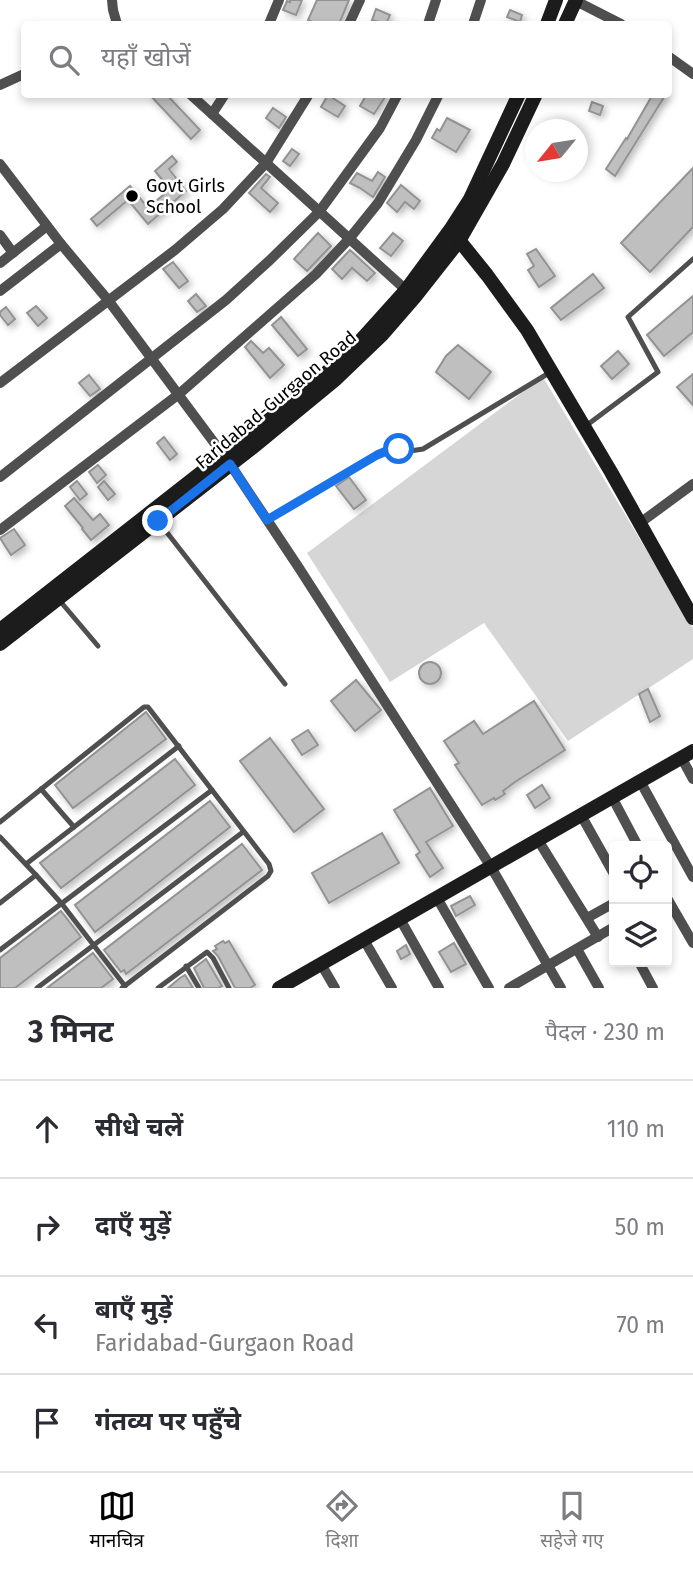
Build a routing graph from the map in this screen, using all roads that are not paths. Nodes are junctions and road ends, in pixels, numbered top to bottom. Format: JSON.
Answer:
{"nodes":[{"id":1,"x":113,"y":0,"type":"edge"},
{"id":2,"x":279,"y":0,"type":"edge"},
{"id":3,"x":360,"y":0,"type":"edge"},
{"id":4,"x":436,"y":0,"type":"edge"},
{"id":5,"x":481,"y":0,"type":"edge"},
{"id":6,"x":556,"y":0,"type":"edge"},
{"id":7,"x":575,"y":0,"type":"edge"},
{"id":8,"x":116,"y":21,"type":"edge"},
{"id":9,"x":270,"y":21,"type":"edge"},
{"id":10,"x":350,"y":21,"type":"edge"},
{"id":11,"x":429,"y":21,"type":"edge"},
{"id":12,"x":474,"y":21,"type":"edge"},
{"id":13,"x":548,"y":21,"type":"edge"},
{"id":14,"x":566,"y":21,"type":"edge"},
{"id":15,"x":615,"y":21,"type":"edge"},
{"id":16,"x":672,"y":58,"type":"edge"},
{"id":17,"x":693,"y":74,"type":"edge"},
{"id":18,"x":21,"y":75,"type":"edge"},
{"id":19,"x":0,"y":85,"type":"edge"},
{"id":20,"x":194,"y":98,"type":"edge"},
{"id":21,"x":222,"y":98,"type":"edge"},
{"id":22,"x":307,"y":98,"type":"edge"},
{"id":23,"x":396,"y":98,"type":"edge"},
{"id":24,"x":437,"y":98,"type":"edge"},
{"id":25,"x":517,"y":98,"type":"edge"},
{"id":26,"x":534,"y":98,"type":"edge"},
{"id":27,"x":212,"y":114,"type":"junction"},
{"id":28,"x":266,"y":163,"type":"junction"},
{"id":29,"x":0,"y":164,"type":"edge"},
{"id":30,"x":319,"y":212,"type":"junction"},
{"id":31,"x":47,"y":226,"type":"junction"},
{"id":32,"x":0,"y":235,"type":"edge"},
{"id":33,"x":455,"y":236,"type":"junction"},
{"id":34,"x":349,"y":239,"type":"junction"},
{"id":35,"x":61,"y":244,"type":"junction"},
{"id":36,"x":13,"y":253,"type":"junction"},
{"id":37,"x":693,"y":259,"type":"edge"},
{"id":38,"x":0,"y":263,"type":"edge"},
{"id":39,"x":406,"y":290,"type":"junction"},
{"id":40,"x":0,"y":291,"type":"edge"},
{"id":41,"x":108,"y":300,"type":"junction"},
{"id":42,"x":152,"y":359,"type":"junction"},
{"id":43,"x":551,"y":371,"type":"junction"},
{"id":44,"x":0,"y":383,"type":"edge"},
{"id":45,"x":179,"y":394,"type":"junction"},
{"id":46,"x":584,"y":427,"type":"junction"},
{"id":47,"x":227,"y":460,"type":"junction"},
{"id":48,"x":0,"y":477,"type":"edge"},
{"id":49,"x":693,"y":484,"type":"edge"},
{"id":50,"x":267,"y":520,"type":"junction"},
{"id":51,"x":158,"y":521,"type":"junction"},
{"id":52,"x":640,"y":523,"type":"junction"},
{"id":53,"x":0,"y":530,"type":"edge"},
{"id":54,"x":62,"y":603,"type":"junction"},
{"id":55,"x":692,"y":616,"type":"edge"},
{"id":56,"x":0,"y":630,"type":"edge"},
{"id":57,"x":0,"y":643,"type":"edge"},
{"id":58,"x":98,"y":646,"type":"dead end"},
{"id":59,"x":285,"y":684,"type":"dead end"},
{"id":60,"x":179,"y":747,"type":"junction"},
{"id":61,"x":687,"y":754,"type":"edge"},
{"id":62,"x":693,"y":779,"type":"edge"},
{"id":63,"x":640,"y":781,"type":"junction"},
{"id":64,"x":41,"y":789,"type":"junction"},
{"id":65,"x":212,"y":790,"type":"junction"},
{"id":66,"x":612,"y":797,"type":"junction"},
{"id":67,"x":581,"y":815,"type":"junction"},
{"id":68,"x":0,"y":822,"type":"edge"},
{"id":69,"x":74,"y":827,"type":"junction"},
{"id":70,"x":243,"y":832,"type":"junction"},
{"id":71,"x":0,"y":838,"type":"edge"},
{"id":72,"x":538,"y":840,"type":"junction"},
{"id":73,"x":635,"y":841,"type":"edge"},
{"id":74,"x":7,"y":845,"type":"junction"},
{"id":75,"x":0,"y":851,"type":"edge"},
{"id":76,"x":26,"y":864,"type":"junction"},
{"id":77,"x":609,"y":865,"type":"edge"},
{"id":78,"x":491,"y":867,"type":"junction"},
{"id":79,"x":36,"y":875,"type":"junction"},
{"id":80,"x":693,"y":877,"type":"edge"},
{"id":81,"x":437,"y":898,"type":"junction"},
{"id":82,"x":0,"y":903,"type":"edge"},
{"id":83,"x":62,"y":904,"type":"junction"},
{"id":84,"x":612,"y":904,"type":"edge"},
{"id":85,"x":670,"y":904,"type":"edge"},
{"id":86,"x":587,"y":918,"type":"junction"},
{"id":87,"x":400,"y":919,"type":"junction"},
{"id":88,"x":609,"y":930,"type":"edge"},
{"id":89,"x":598,"y":937,"type":"junction"},
{"id":90,"x":364,"y":940,"type":"junction"},
{"id":91,"x":693,"y":943,"type":"edge"},
{"id":92,"x":93,"y":945,"type":"junction"},
{"id":93,"x":577,"y":949,"type":"junction"},
{"id":94,"x":0,"y":950,"type":"edge"},
{"id":95,"x":321,"y":964,"type":"junction"},
{"id":96,"x":548,"y":965,"type":"junction"},
{"id":97,"x":187,"y":966,"type":"junction"},
{"id":98,"x":642,"y":967,"type":"edge"},
{"id":99,"x":301,"y":983,"type":"edge"},
{"id":100,"x":123,"y":987,"type":"edge"},
{"id":101,"x":37,"y":988,"type":"edge"},
{"id":102,"x":158,"y":988,"type":"edge"},
{"id":103,"x":199,"y":988,"type":"edge"},
{"id":104,"x":229,"y":988,"type":"edge"},
{"id":105,"x":279,"y":988,"type":"edge"},
{"id":106,"x":335,"y":988,"type":"edge"},
{"id":107,"x":391,"y":988,"type":"edge"},
{"id":108,"x":439,"y":988,"type":"edge"},
{"id":109,"x":489,"y":988,"type":"edge"},
{"id":110,"x":509,"y":988,"type":"edge"},
{"id":111,"x":561,"y":988,"type":"edge"},
{"id":112,"x":599,"y":988,"type":"edge"},
{"id":113,"x":653,"y":988,"type":"edge"}],
"edges":[{"from":1,"to":8,"type":"street"},
{"from":2,"to":9,"type":"street"},
{"from":3,"to":10,"type":"street"},
{"from":4,"to":11,"type":"street"},
{"from":5,"to":12,"type":"street"},
{"from":6,"to":13,"type":"main road"},
{"from":7,"to":14,"type":"main road"},
{"from":7,"to":15,"type":"street"},
{"from":16,"to":17,"type":"street"},
{"from":18,"to":19,"type":"street"},
{"from":20,"to":27,"type":"street"},
{"from":21,"to":27,"type":"street"},
{"from":22,"to":28,"type":"street"},
{"from":23,"to":30,"type":"street"},
{"from":24,"to":34,"type":"street"},
{"from":25,"to":33,"type":"main road","name":"Faridabad-Gurgaon Road"},
{"from":26,"to":33,"type":"main road","name":"Faridabad-Gurgaon Road"},
{"from":27,"to":28,"type":"street"},
{"from":28,"to":30,"type":"street"},
{"from":28,"to":41,"type":"street"},
{"from":29,"to":31,"type":"street"},
{"from":30,"to":34,"type":"street"},
{"from":30,"to":42,"type":"street"},
{"from":31,"to":35,"type":"street"},
{"from":31,"to":36,"type":"street"},
{"from":32,"to":36,"type":"street"},
{"from":33,"to":39,"type":"main road","name":"Faridabad-Gurgaon Road"},
{"from":33,"to":43,"type":"main road"},
{"from":33,"to":47,"type":"main road","name":"Faridabad-Gurgaon Road"},
{"from":34,"to":39,"type":"street"},
{"from":34,"to":45,"type":"street"},
{"from":35,"to":40,"type":"street"},
{"from":35,"to":41,"type":"street"},
{"from":36,"to":38,"type":"street"},
{"from":37,"to":46,"type":"lane"},
{"from":39,"to":47,"type":"main road","name":"Faridabad-Gurgaon Road"},
{"from":41,"to":42,"type":"street"},
{"from":41,"to":44,"type":"street"},
{"from":42,"to":45,"type":"street"},
{"from":42,"to":48,"type":"street"},
{"from":43,"to":46,"type":"main road"},
{"from":43,"to":50,"type":"lane"},
{"from":45,"to":47,"type":"street"},
{"from":45,"to":53,"type":"street"},
{"from":46,"to":52,"type":"main road"},
{"from":47,"to":50,"type":"street"},
{"from":47,"to":51,"type":"main road","name":"Faridabad-Gurgaon Road"},
{"from":47,"to":56,"type":"main road","name":"Faridabad-Gurgaon Road"},
{"from":49,"to":52,"type":"street"},
{"from":50,"to":78,"type":"street"},
{"from":51,"to":54,"type":"main road","name":"Faridabad-Gurgaon Road"},
{"from":51,"to":59,"type":"lane"},
{"from":52,"to":55,"type":"main road"},
{"from":54,"to":57,"type":"main road","name":"Faridabad-Gurgaon Road"},
{"from":54,"to":58,"type":"lane"},
{"from":60,"to":64,"type":"lane"},
{"from":60,"to":65,"type":"lane"},
{"from":60,"to":69,"type":"lane"},
{"from":61,"to":62,"type":"street"},
{"from":61,"to":63,"type":"main road"},
{"from":63,"to":66,"type":"main road"},
{"from":63,"to":80,"type":"street"},
{"from":64,"to":68,"type":"lane"},
{"from":64,"to":69,"type":"lane"},
{"from":65,"to":70,"type":"lane"},
{"from":65,"to":83,"type":"lane"},
{"from":66,"to":67,"type":"main road"},
{"from":66,"to":73,"type":"street"},
{"from":67,"to":72,"type":"main road"},
{"from":67,"to":77,"type":"street"},
{"from":69,"to":76,"type":"lane"},
{"from":70,"to":92,"type":"lane"},
{"from":70,"to":100,"type":"lane"},
{"from":71,"to":74,"type":"lane"},
{"from":72,"to":78,"type":"main road"},
{"from":72,"to":86,"type":"street"},
{"from":74,"to":75,"type":"lane"},
{"from":74,"to":76,"type":"lane"},
{"from":76,"to":79,"type":"lane"},
{"from":78,"to":81,"type":"main road"},
{"from":78,"to":96,"type":"street"},
{"from":79,"to":82,"type":"lane"},
{"from":79,"to":83,"type":"lane"},
{"from":81,"to":87,"type":"main road"},
{"from":81,"to":109,"type":"street"},
{"from":83,"to":92,"type":"lane"},
{"from":83,"to":94,"type":"lane"},
{"from":84,"to":86,"type":"street"},
{"from":85,"to":91,"type":"street"},
{"from":86,"to":89,"type":"street"},
{"from":87,"to":90,"type":"main road"},
{"from":87,"to":108,"type":"street"},
{"from":88,"to":89,"type":"street"},
{"from":89,"to":93,"type":"street"},
{"from":90,"to":95,"type":"main road"},
{"from":90,"to":107,"type":"street"},
{"from":92,"to":100,"type":"lane"},
{"from":92,"to":101,"type":"lane"},
{"from":93,"to":96,"type":"street"},
{"from":93,"to":112,"type":"street"},
{"from":95,"to":99,"type":"main road"},
{"from":95,"to":106,"type":"street"},
{"from":96,"to":110,"type":"street"},
{"from":96,"to":111,"type":"street"},
{"from":97,"to":102,"type":"lane"},
{"from":97,"to":103,"type":"lane"},
{"from":97,"to":104,"type":"lane"},
{"from":98,"to":113,"type":"street"},
{"from":99,"to":105,"type":"main road"}]}
